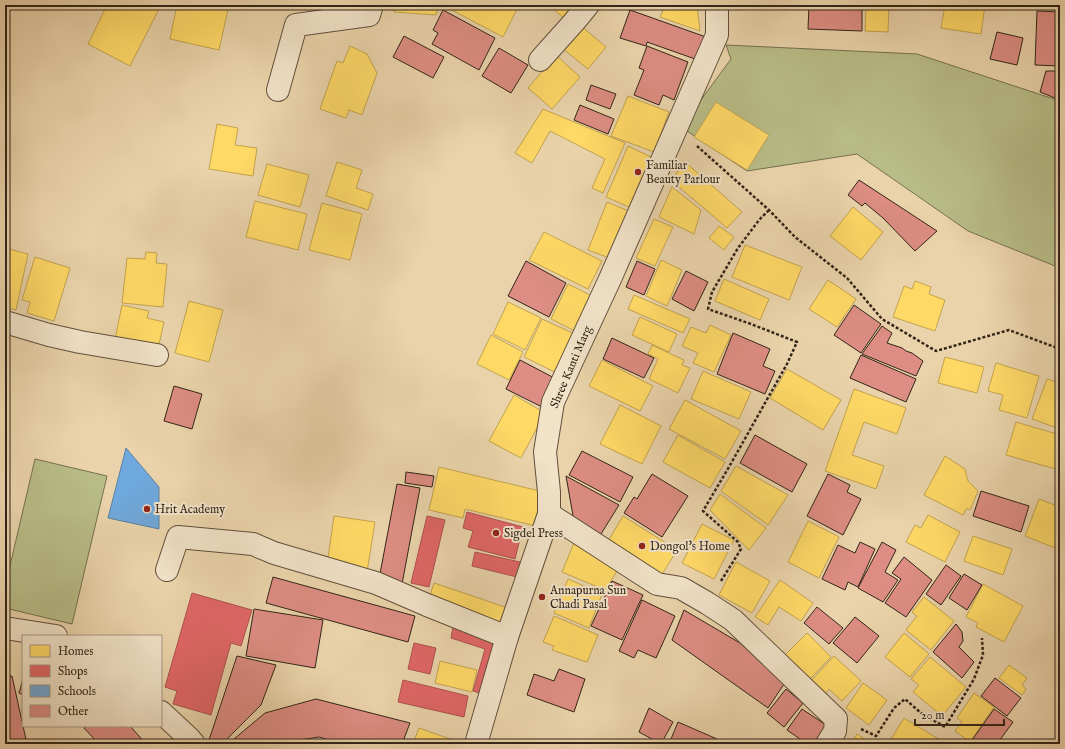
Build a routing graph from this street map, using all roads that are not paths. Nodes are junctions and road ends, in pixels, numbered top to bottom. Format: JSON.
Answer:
{"nodes":[{"id":1,"x":372,"y":5,"type":"edge"},
{"id":2,"x":588,"y":5,"type":"edge"},
{"id":3,"x":718,"y":5,"type":"edge"},
{"id":4,"x":540,"y":60,"type":"dead end"},
{"id":5,"x":278,"y":90,"type":"dead end"},
{"id":6,"x":5,"y":322,"type":"edge"},
{"id":7,"x":157,"y":355,"type":"dead end"},
{"id":8,"x":549,"y":514,"type":"junction"},
{"id":9,"x":168,"y":570,"type":"dead end"},
{"id":10,"x":5,"y":628,"type":"edge"},
{"id":11,"x":50,"y":635,"type":"edge"},
{"id":12,"x":507,"y":637,"type":"junction"},
{"id":13,"x":162,"y":713,"type":"edge"},
{"id":14,"x":194,"y":744,"type":"edge"},
{"id":15,"x":476,"y":744,"type":"edge"},
{"id":16,"x":827,"y":744,"type":"edge"}],
"edges":[{"from":1,"to":5,"type":"street"},
{"from":2,"to":4,"type":"street"},
{"from":3,"to":8,"type":"street","name":"Shree Kanti Marg"},
{"from":6,"to":7,"type":"street"},
{"from":8,"to":12,"type":"street","name":"Shree Kanti Marg"},
{"from":8,"to":16,"type":"street"},
{"from":9,"to":12,"type":"street"},
{"from":10,"to":11,"type":"street"},
{"from":12,"to":15,"type":"street","name":"Shree Kanti Marg"},
{"from":13,"to":14,"type":"street"}]}
